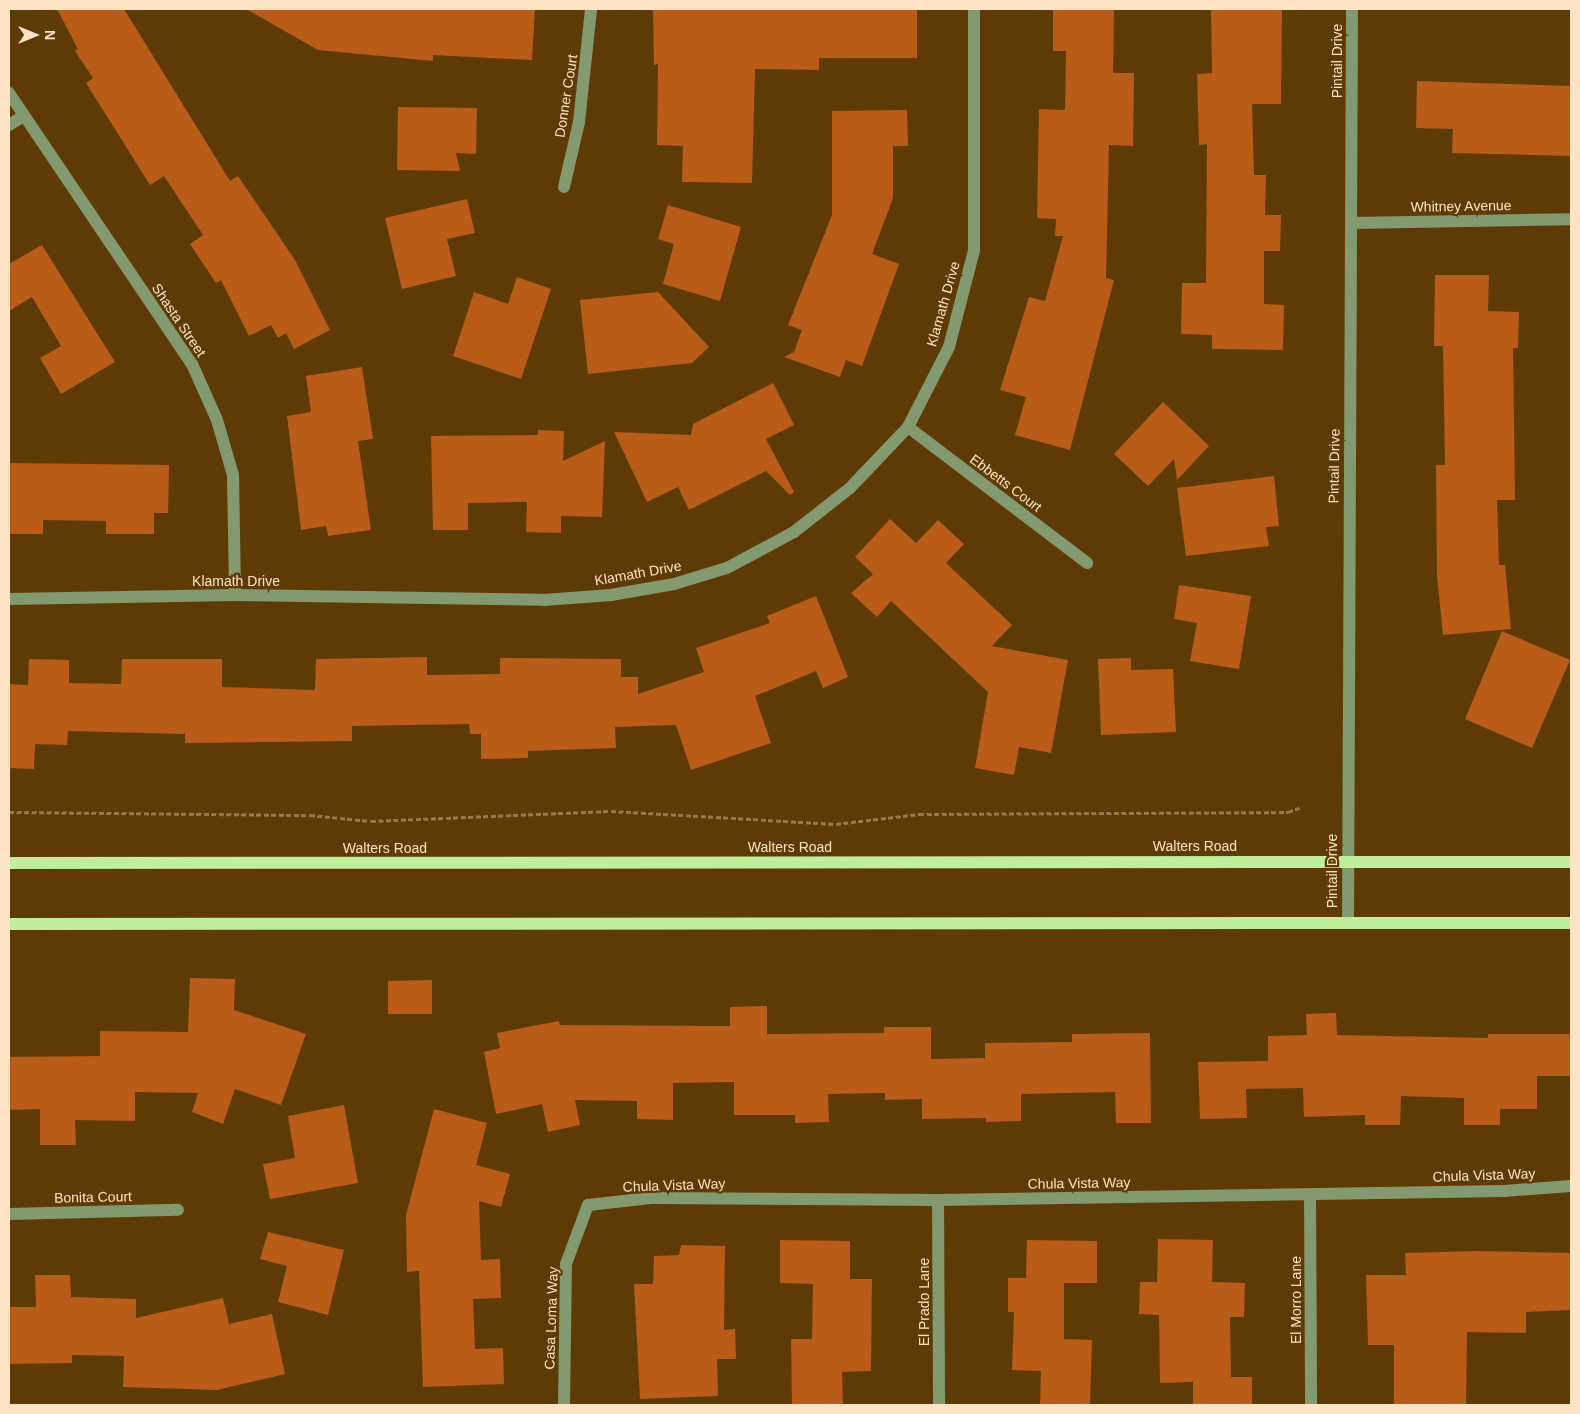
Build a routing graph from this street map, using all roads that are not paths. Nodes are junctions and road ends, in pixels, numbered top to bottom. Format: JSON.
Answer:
{"nodes":[{"id":1,"x":590,"y":9,"type":"edge"},
{"id":2,"x":974,"y":9,"type":"edge"},
{"id":3,"x":1352,"y":9,"type":"edge"},
{"id":4,"x":9,"y":93,"type":"edge"},
{"id":5,"x":22,"y":117,"type":"junction"},
{"id":6,"x":9,"y":125,"type":"edge"},
{"id":7,"x":564,"y":187,"type":"dead end"},
{"id":8,"x":1571,"y":220,"type":"edge"},
{"id":9,"x":1352,"y":223,"type":"junction"},
{"id":10,"x":908,"y":427,"type":"junction"},
{"id":11,"x":1087,"y":563,"type":"dead end"},
{"id":12,"x":235,"y":595,"type":"junction"},
{"id":13,"x":9,"y":599,"type":"edge"},
{"id":14,"x":1347,"y":861,"type":"junction"},
{"id":15,"x":1571,"y":862,"type":"edge"},
{"id":16,"x":9,"y":863,"type":"edge"},
{"id":17,"x":1348,"y":923,"type":"junction"},
{"id":18,"x":1571,"y":923,"type":"edge"},
{"id":19,"x":9,"y":924,"type":"edge"},
{"id":20,"x":1571,"y":1186,"type":"edge"},
{"id":21,"x":1310,"y":1195,"type":"junction"},
{"id":22,"x":938,"y":1200,"type":"junction"},
{"id":23,"x":588,"y":1206,"type":"joint"},
{"id":24,"x":178,"y":1210,"type":"dead end"},
{"id":25,"x":9,"y":1214,"type":"edge"},
{"id":26,"x":564,"y":1405,"type":"edge"},
{"id":27,"x":939,"y":1405,"type":"edge"},
{"id":28,"x":1311,"y":1405,"type":"edge"}],
"edges":[{"from":1,"to":7,"type":"street","name":"Donner Court"},
{"from":2,"to":10,"type":"street","name":"Klamath Drive"},
{"from":3,"to":9,"type":"street","name":"Pintail Drive"},
{"from":4,"to":5,"type":"street","name":"Shasta Street"},
{"from":5,"to":6,"type":"street"},
{"from":5,"to":12,"type":"street","name":"Shasta Street"},
{"from":8,"to":9,"type":"street","name":"Whitney Avenue"},
{"from":9,"to":14,"type":"street","name":"Pintail Drive"},
{"from":10,"to":11,"type":"street","name":"Ebbetts Court"},
{"from":10,"to":12,"type":"street","name":"Klamath Drive"},
{"from":12,"to":13,"type":"street","name":"Klamath Drive"},
{"from":14,"to":15,"type":"main road","name":"Walters Road"},
{"from":14,"to":16,"type":"main road","name":"Walters Road"},
{"from":14,"to":17,"type":"street","name":"Pintail Drive"},
{"from":17,"to":18,"type":"main road"},
{"from":17,"to":19,"type":"main road"},
{"from":20,"to":21,"type":"street","name":"Chula Vista Way"},
{"from":21,"to":22,"type":"street","name":"Chula Vista Way"},
{"from":21,"to":28,"type":"street","name":"El Morro Lane"},
{"from":22,"to":23,"type":"street","name":"Chula Vista Way"},
{"from":22,"to":27,"type":"street","name":"El Prado Lane"},
{"from":23,"to":26,"type":"street","name":"Casa Loma Way"},
{"from":24,"to":25,"type":"street","name":"Bonita Court"}]}
